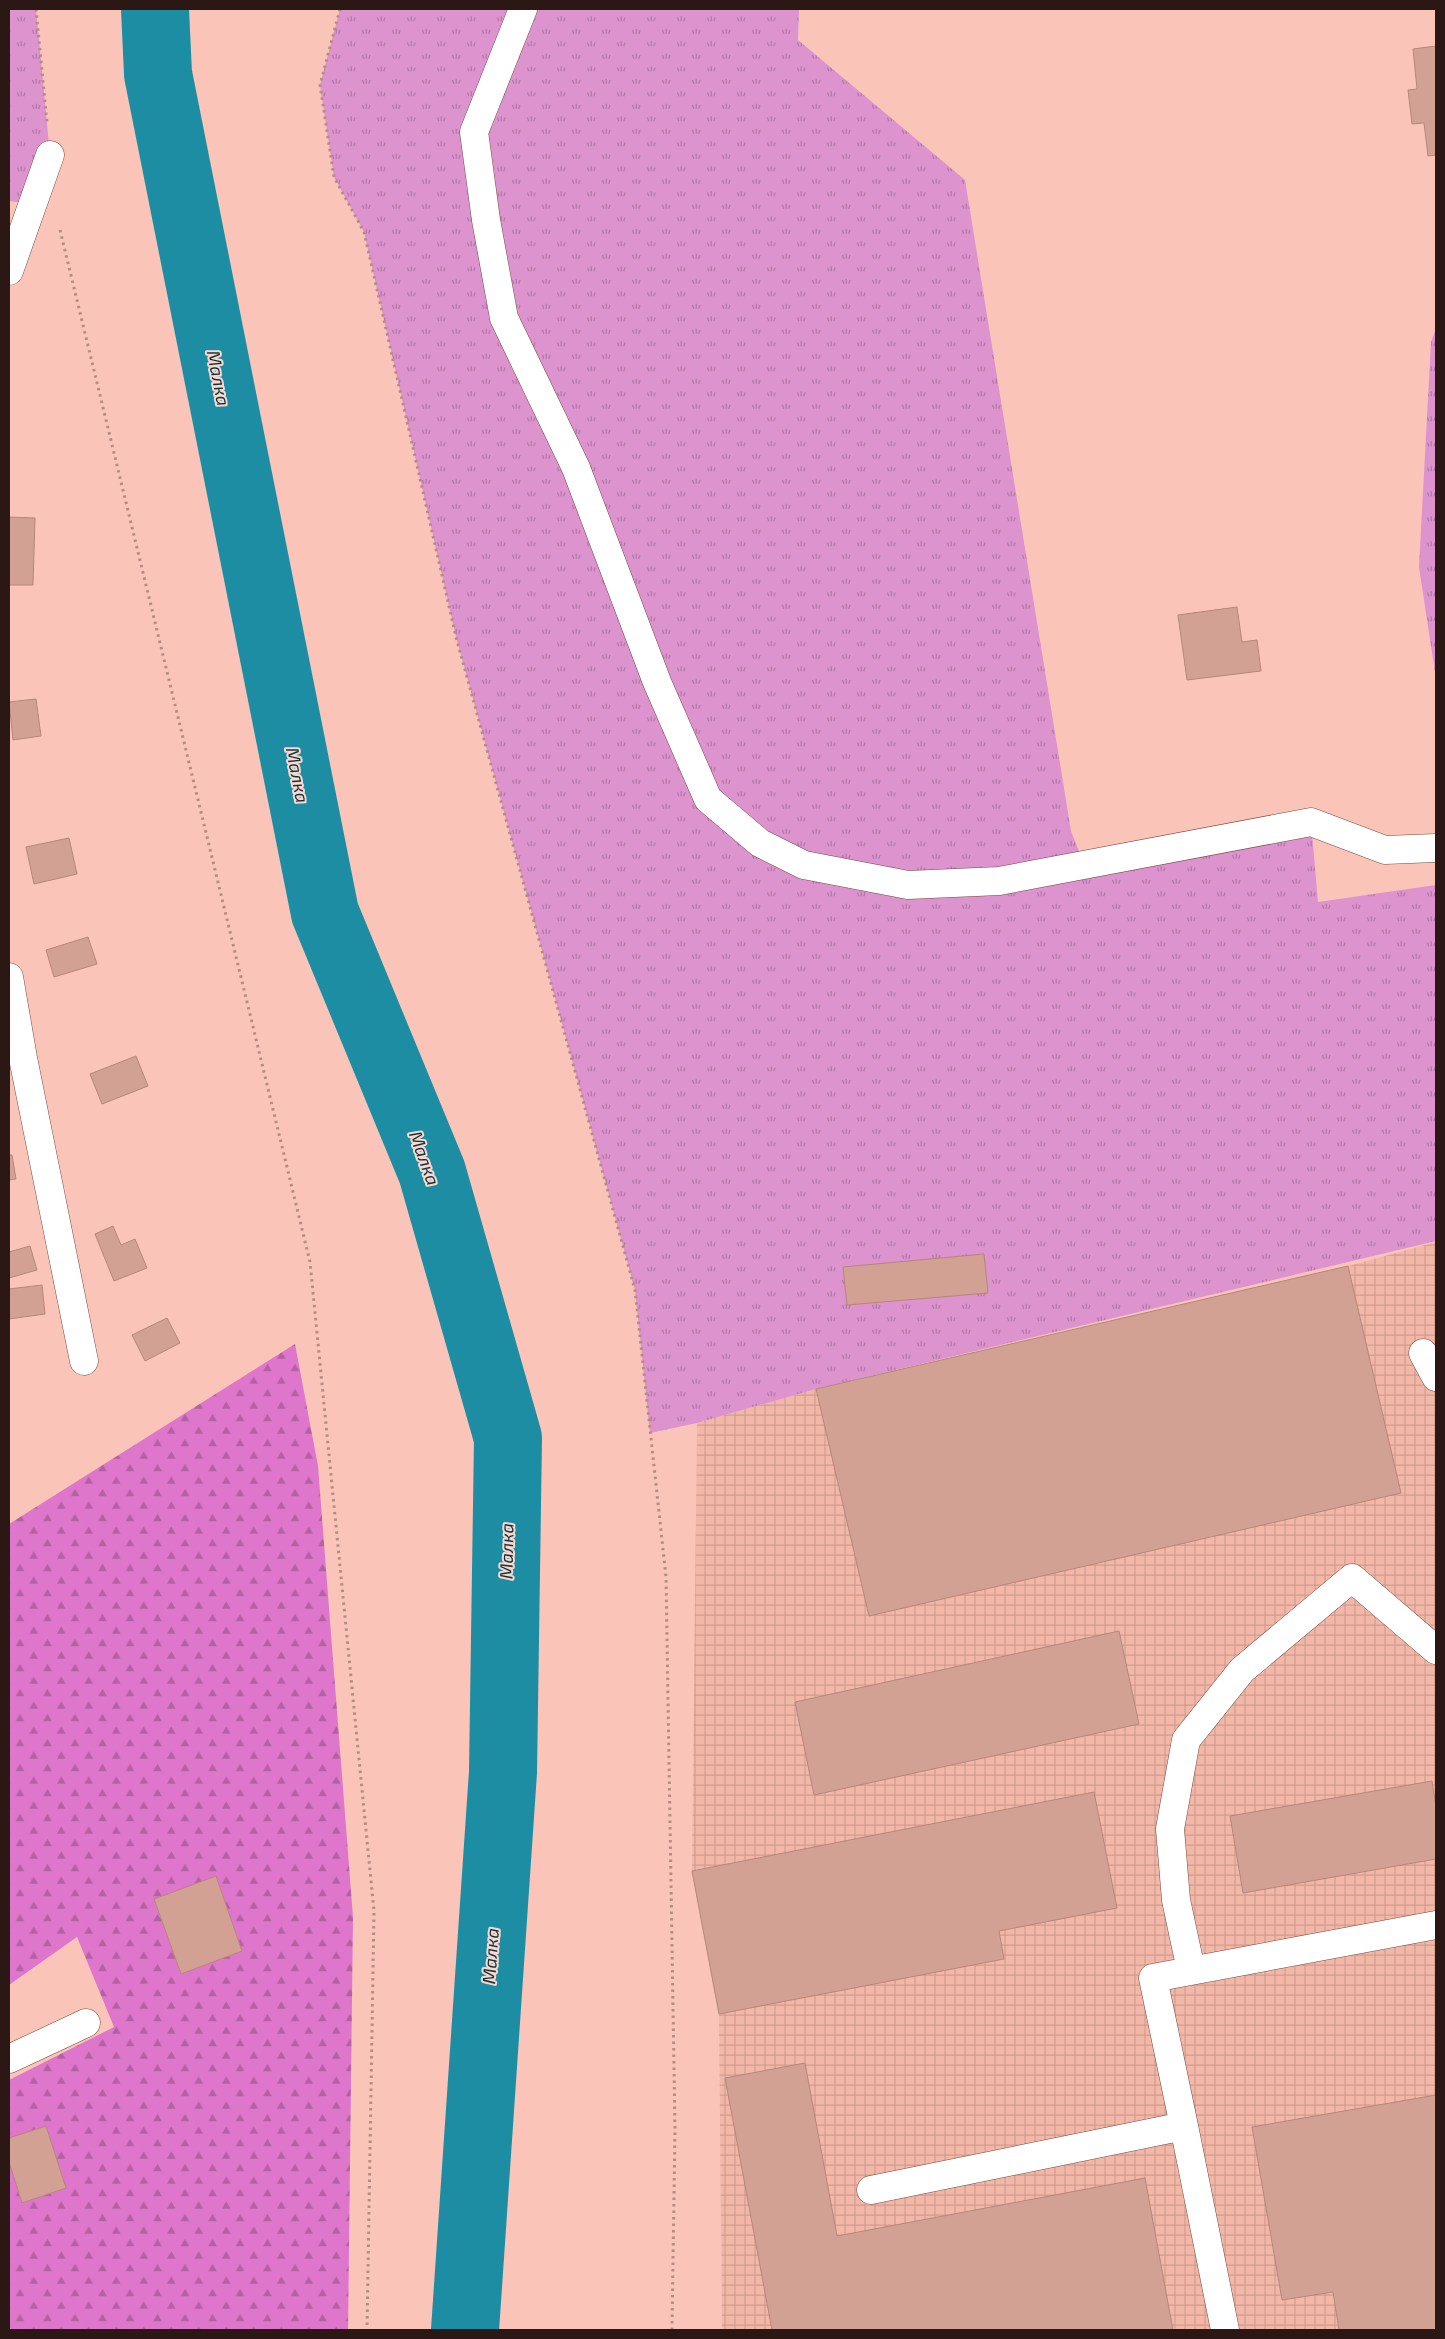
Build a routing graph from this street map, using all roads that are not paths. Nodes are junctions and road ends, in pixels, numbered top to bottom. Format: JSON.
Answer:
{"nodes":[{"id":1,"x":523,"y":9,"type":"edge"},
{"id":2,"x":50,"y":155,"type":"road end"},
{"id":3,"x":9,"y":271,"type":"edge"},
{"id":4,"x":1436,"y":848,"type":"edge"},
{"id":5,"x":9,"y":977,"type":"edge"},
{"id":6,"x":1423,"y":1353,"type":"dead end"},
{"id":7,"x":84,"y":1361,"type":"dead end"},
{"id":8,"x":1436,"y":1377,"type":"edge"},
{"id":9,"x":1436,"y":1650,"type":"edge"},
{"id":10,"x":1436,"y":1925,"type":"edge"},
{"id":11,"x":1191,"y":1970,"type":"junction"},
{"id":12,"x":86,"y":2022,"type":"dead end"},
{"id":13,"x":9,"y":2059,"type":"edge"},
{"id":14,"x":1184,"y":2126,"type":"junction"},
{"id":15,"x":871,"y":2190,"type":"dead end"},
{"id":16,"x":1225,"y":2330,"type":"edge"}],
"edges":[{"from":1,"to":4,"type":"street"},
{"from":2,"to":3,"type":"street"},
{"from":5,"to":7,"type":"street"},
{"from":6,"to":8,"type":"street"},
{"from":9,"to":11,"type":"street"},
{"from":10,"to":11,"type":"street"},
{"from":11,"to":14,"type":"street"},
{"from":12,"to":13,"type":"street"},
{"from":14,"to":15,"type":"street"},
{"from":14,"to":16,"type":"street"}]}
